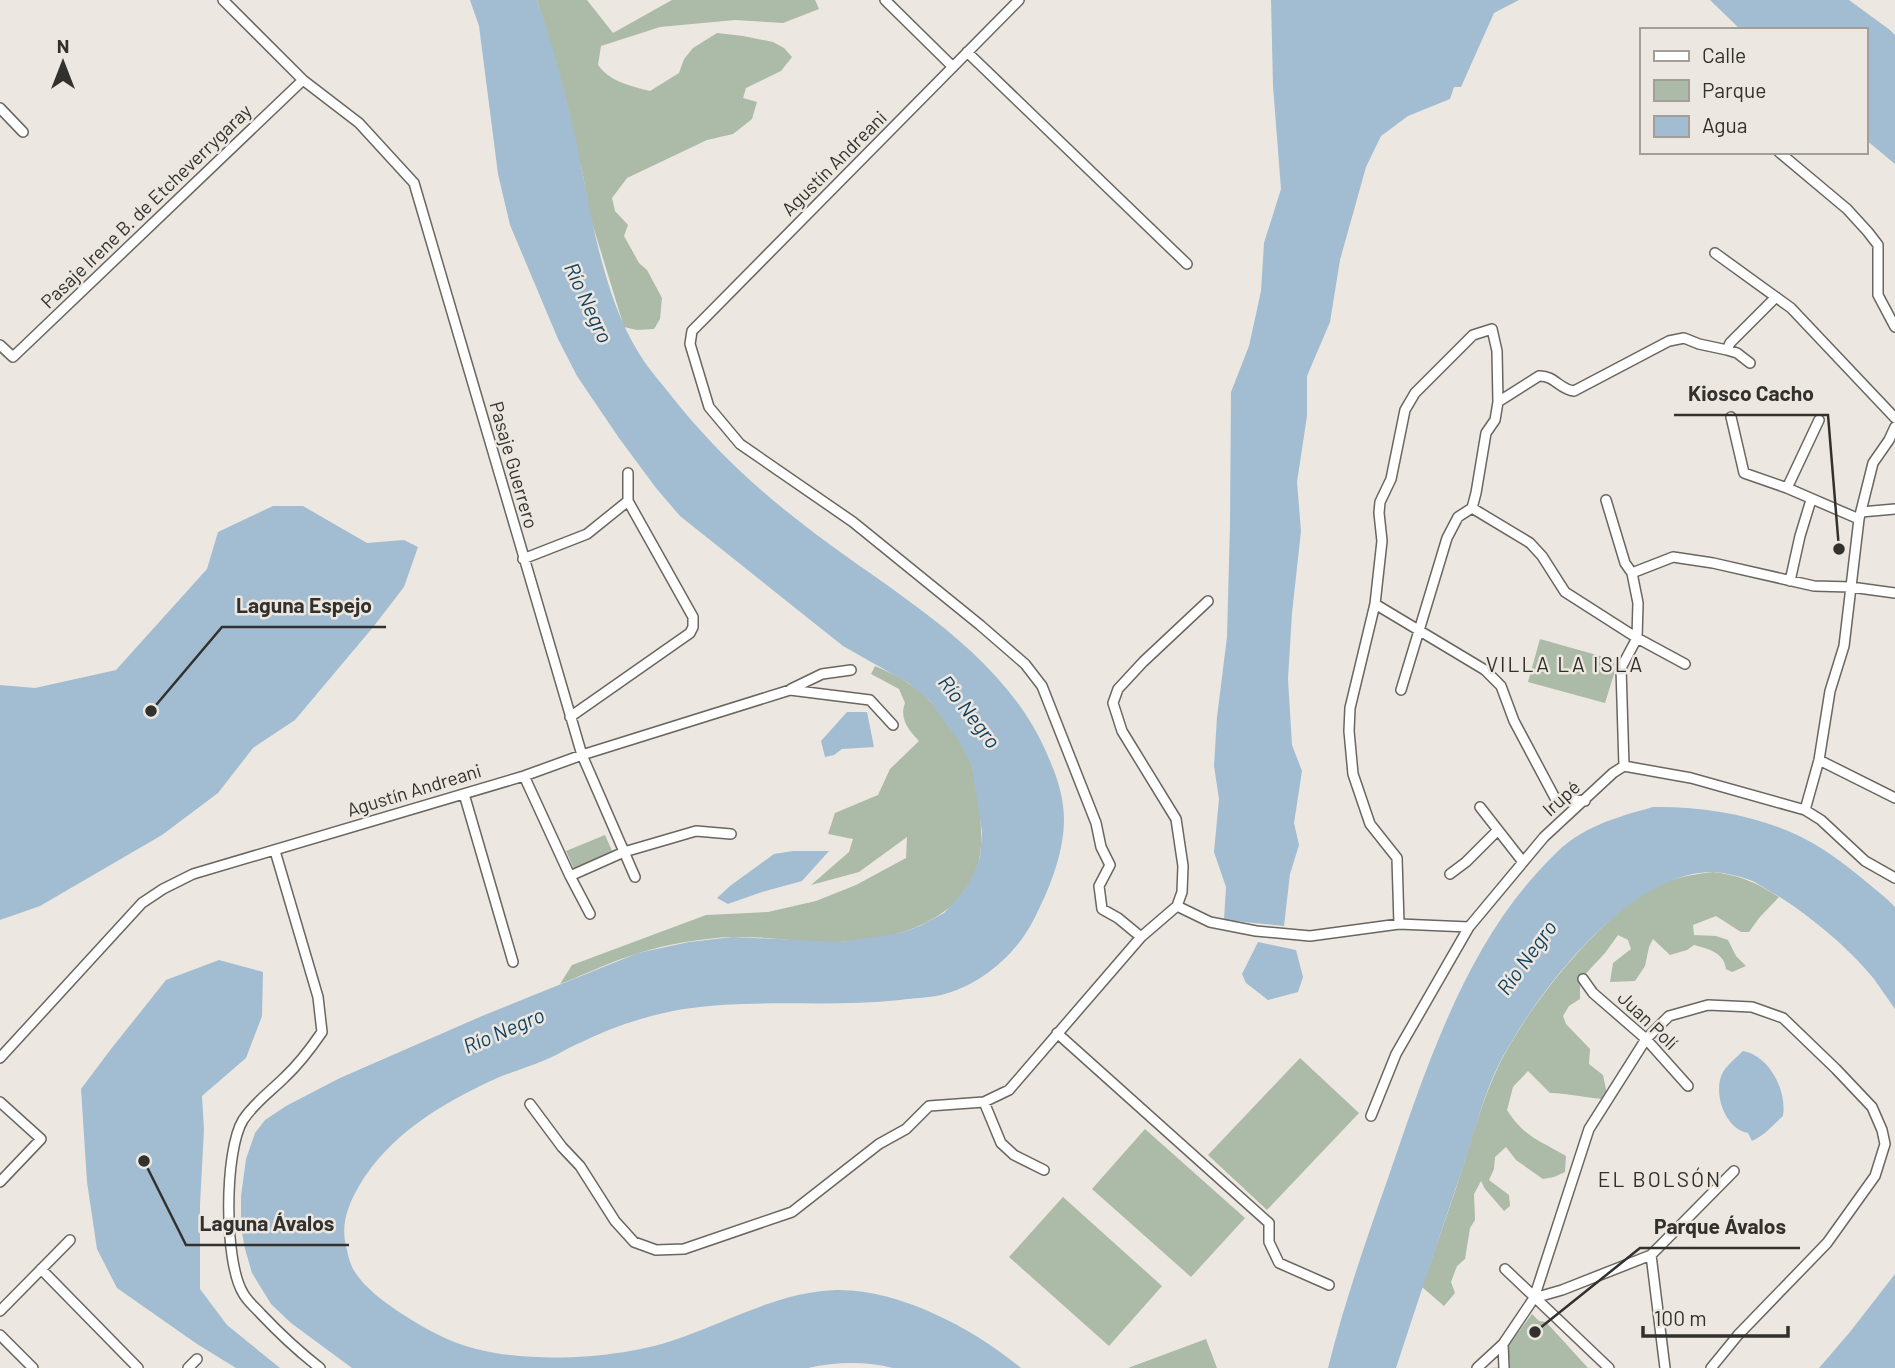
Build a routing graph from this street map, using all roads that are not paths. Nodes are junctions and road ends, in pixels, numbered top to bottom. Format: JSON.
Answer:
{"nodes":[{"id":1,"x":223,"y":0,"type":"edge"},
{"id":2,"x":884,"y":0,"type":"edge"},
{"id":3,"x":1019,"y":0,"type":"edge"},
{"id":4,"x":967,"y":52,"type":"junction"},
{"id":5,"x":953,"y":67,"type":"junction"},
{"id":6,"x":303,"y":80,"type":"junction"},
{"id":7,"x":0,"y":108,"type":"edge"},
{"id":8,"x":23,"y":132,"type":"dead end"},
{"id":9,"x":1781,"y":154,"type":"edge"},
{"id":10,"x":1715,"y":253,"type":"dead end"},
{"id":11,"x":1187,"y":264,"type":"dead end"},
{"id":12,"x":1776,"y":297,"type":"junction"},
{"id":13,"x":1895,"y":327,"type":"edge"},
{"id":14,"x":0,"y":345,"type":"edge"},
{"id":15,"x":1727,"y":350,"type":"junction"},
{"id":16,"x":1750,"y":363,"type":"dead end"},
{"id":17,"x":1499,"y":402,"type":"junction"},
{"id":18,"x":1731,"y":417,"type":"dead end"},
{"id":19,"x":1895,"y":418,"type":"edge"},
{"id":20,"x":1819,"y":420,"type":"dead end"},
{"id":21,"x":1895,"y":427,"type":"edge"},
{"id":22,"x":628,"y":474,"type":"dead end"},
{"id":23,"x":1787,"y":488,"type":"junction"},
{"id":24,"x":628,"y":500,"type":"junction"},
{"id":25,"x":1606,"y":500,"type":"dead end"},
{"id":26,"x":1811,"y":500,"type":"junction"},
{"id":27,"x":1472,"y":508,"type":"junction"},
{"id":28,"x":1895,"y":509,"type":"edge"},
{"id":29,"x":1860,"y":515,"type":"junction"},
{"id":30,"x":523,"y":559,"type":"junction"},
{"id":31,"x":1632,"y":573,"type":"junction"},
{"id":32,"x":1790,"y":581,"type":"junction"},
{"id":33,"x":1852,"y":587,"type":"junction"},
{"id":34,"x":1895,"y":593,"type":"edge"},
{"id":35,"x":1208,"y":601,"type":"dead end"},
{"id":36,"x":1375,"y":604,"type":"junction"},
{"id":37,"x":1420,"y":632,"type":"junction"},
{"id":38,"x":1637,"y":638,"type":"junction"},
{"id":39,"x":1685,"y":664,"type":"dead end"},
{"id":40,"x":851,"y":670,"type":"dead end"},
{"id":41,"x":790,"y":690,"type":"junction"},
{"id":42,"x":1401,"y":690,"type":"dead end"},
{"id":43,"x":570,"y":717,"type":"junction"},
{"id":44,"x":893,"y":725,"type":"dead end"},
{"id":45,"x":582,"y":755,"type":"junction"},
{"id":46,"x":1819,"y":760,"type":"junction"},
{"id":47,"x":1624,"y":766,"type":"junction"},
{"id":48,"x":524,"y":776,"type":"junction"},
{"id":49,"x":464,"y":794,"type":"junction"},
{"id":50,"x":1895,"y":797,"type":"edge"},
{"id":51,"x":1585,"y":801,"type":"junction"},
{"id":52,"x":1480,"y":807,"type":"dead end"},
{"id":53,"x":1805,"y":810,"type":"junction"},
{"id":54,"x":1498,"y":830,"type":"junction"},
{"id":55,"x":731,"y":834,"type":"dead end"},
{"id":56,"x":275,"y":851,"type":"junction"},
{"id":57,"x":624,"y":852,"type":"junction"},
{"id":58,"x":1523,"y":862,"type":"junction"},
{"id":59,"x":1450,"y":873,"type":"dead end"},
{"id":60,"x":570,"y":876,"type":"junction"},
{"id":61,"x":635,"y":877,"type":"dead end"},
{"id":62,"x":1895,"y":878,"type":"edge"},
{"id":63,"x":1177,"y":906,"type":"junction"},
{"id":64,"x":590,"y":915,"type":"dead end"},
{"id":65,"x":1399,"y":923,"type":"junction"},
{"id":66,"x":1469,"y":927,"type":"junction"},
{"id":67,"x":1141,"y":937,"type":"junction"},
{"id":68,"x":513,"y":962,"type":"dead end"},
{"id":69,"x":1583,"y":979,"type":"dead end"},
{"id":70,"x":1058,"y":1033,"type":"junction"},
{"id":71,"x":1646,"y":1039,"type":"junction"},
{"id":72,"x":0,"y":1058,"type":"edge"},
{"id":73,"x":1688,"y":1086,"type":"dead end"},
{"id":74,"x":0,"y":1102,"type":"edge"},
{"id":75,"x":985,"y":1102,"type":"junction"},
{"id":76,"x":530,"y":1104,"type":"dead end"},
{"id":77,"x":1371,"y":1116,"type":"dead end"},
{"id":78,"x":1044,"y":1170,"type":"dead end"},
{"id":79,"x":1734,"y":1171,"type":"dead end"},
{"id":80,"x":0,"y":1182,"type":"edge"},
{"id":81,"x":70,"y":1240,"type":"dead end"},
{"id":82,"x":1651,"y":1255,"type":"junction"},
{"id":83,"x":41,"y":1269,"type":"junction"},
{"id":84,"x":1505,"y":1269,"type":"dead end"},
{"id":85,"x":1329,"y":1284,"type":"dead end"},
{"id":86,"x":1534,"y":1298,"type":"junction"},
{"id":87,"x":0,"y":1311,"type":"edge"},
{"id":88,"x":0,"y":1335,"type":"edge"},
{"id":89,"x":1503,"y":1344,"type":"junction"},
{"id":90,"x":197,"y":1359,"type":"dead end"},
{"id":91,"x":33,"y":1368,"type":"edge"},
{"id":92,"x":138,"y":1368,"type":"edge"},
{"id":93,"x":188,"y":1368,"type":"edge"},
{"id":94,"x":320,"y":1368,"type":"edge"},
{"id":95,"x":1477,"y":1368,"type":"edge"},
{"id":96,"x":1504,"y":1368,"type":"edge"},
{"id":97,"x":1609,"y":1368,"type":"edge"},
{"id":98,"x":1665,"y":1368,"type":"edge"},
{"id":99,"x":1711,"y":1368,"type":"edge"}],
"edges":[{"from":1,"to":6,"type":"street"},
{"from":2,"to":5,"type":"street"},
{"from":3,"to":4,"type":"street","name":"Agustín Andreani"},
{"from":4,"to":5,"type":"street","name":"Agustín Andreani"},
{"from":4,"to":11,"type":"street"},
{"from":5,"to":67,"type":"street","name":"Agustín Andreani"},
{"from":6,"to":14,"type":"street","name":"Pasaje Irene B. de Etcheverrygaray"},
{"from":6,"to":30,"type":"street","name":"Pasaje Guerrero"},
{"from":7,"to":8,"type":"street"},
{"from":9,"to":13,"type":"street"},
{"from":10,"to":12,"type":"street"},
{"from":12,"to":15,"type":"street"},
{"from":12,"to":19,"type":"street"},
{"from":15,"to":16,"type":"street"},
{"from":15,"to":17,"type":"street"},
{"from":17,"to":27,"type":"street"},
{"from":17,"to":36,"type":"street"},
{"from":18,"to":23,"type":"street"},
{"from":20,"to":23,"type":"street"},
{"from":21,"to":29,"type":"street"},
{"from":22,"to":24,"type":"street"},
{"from":23,"to":26,"type":"street"},
{"from":24,"to":30,"type":"street"},
{"from":24,"to":43,"type":"street"},
{"from":25,"to":31,"type":"street"},
{"from":26,"to":29,"type":"street"},
{"from":26,"to":32,"type":"street"},
{"from":27,"to":37,"type":"street"},
{"from":27,"to":38,"type":"street"},
{"from":28,"to":29,"type":"street"},
{"from":29,"to":33,"type":"street"},
{"from":30,"to":43,"type":"street","name":"Pasaje Guerrero"},
{"from":31,"to":32,"type":"street"},
{"from":31,"to":38,"type":"street"},
{"from":32,"to":33,"type":"street"},
{"from":33,"to":34,"type":"street"},
{"from":33,"to":46,"type":"street"},
{"from":35,"to":63,"type":"street"},
{"from":36,"to":37,"type":"street"},
{"from":36,"to":65,"type":"street"},
{"from":37,"to":42,"type":"street"},
{"from":37,"to":51,"type":"street"},
{"from":38,"to":39,"type":"street"},
{"from":38,"to":47,"type":"street"},
{"from":40,"to":41,"type":"street"},
{"from":41,"to":44,"type":"street","name":"Agustín Andreani"},
{"from":41,"to":45,"type":"street","name":"Agustín Andreani"},
{"from":43,"to":45,"type":"street","name":"Pasaje Guerrero"},
{"from":45,"to":48,"type":"street","name":"Agustín Andreani"},
{"from":45,"to":57,"type":"street","name":"Pasaje Guerrero"},
{"from":46,"to":50,"type":"street"},
{"from":46,"to":53,"type":"street"},
{"from":47,"to":51,"type":"street","name":"Irupé"},
{"from":47,"to":53,"type":"street"},
{"from":48,"to":49,"type":"street","name":"Agustín Andreani"},
{"from":48,"to":60,"type":"street"},
{"from":49,"to":56,"type":"street","name":"Agustín Andreani"},
{"from":49,"to":68,"type":"street"},
{"from":51,"to":58,"type":"street","name":"Irupé"},
{"from":52,"to":54,"type":"street"},
{"from":53,"to":62,"type":"street"},
{"from":54,"to":58,"type":"street"},
{"from":54,"to":59,"type":"street"},
{"from":55,"to":57,"type":"street"},
{"from":56,"to":72,"type":"street","name":"Agustín Andreani"},
{"from":56,"to":94,"type":"street"},
{"from":57,"to":60,"type":"street"},
{"from":57,"to":61,"type":"street","name":"Pasaje Guerrero"},
{"from":58,"to":66,"type":"street","name":"Irupé"},
{"from":60,"to":64,"type":"street"},
{"from":63,"to":65,"type":"street"},
{"from":63,"to":67,"type":"street"},
{"from":65,"to":66,"type":"street"},
{"from":66,"to":77,"type":"street","name":"Irupé"},
{"from":67,"to":70,"type":"street"},
{"from":69,"to":71,"type":"street","name":"Juan Polí"},
{"from":70,"to":75,"type":"street"},
{"from":70,"to":85,"type":"street"},
{"from":71,"to":73,"type":"street","name":"Juan Polí"},
{"from":71,"to":86,"type":"street"},
{"from":71,"to":99,"type":"street"},
{"from":74,"to":80,"type":"street"},
{"from":75,"to":76,"type":"street"},
{"from":75,"to":78,"type":"street"},
{"from":79,"to":82,"type":"street"},
{"from":81,"to":83,"type":"street"},
{"from":82,"to":86,"type":"street"},
{"from":82,"to":98,"type":"street"},
{"from":83,"to":87,"type":"street"},
{"from":83,"to":92,"type":"street"},
{"from":84,"to":86,"type":"street"},
{"from":86,"to":89,"type":"street"},
{"from":86,"to":97,"type":"street"},
{"from":88,"to":91,"type":"street"},
{"from":89,"to":95,"type":"street"},
{"from":89,"to":96,"type":"street"},
{"from":90,"to":93,"type":"street"}]}
